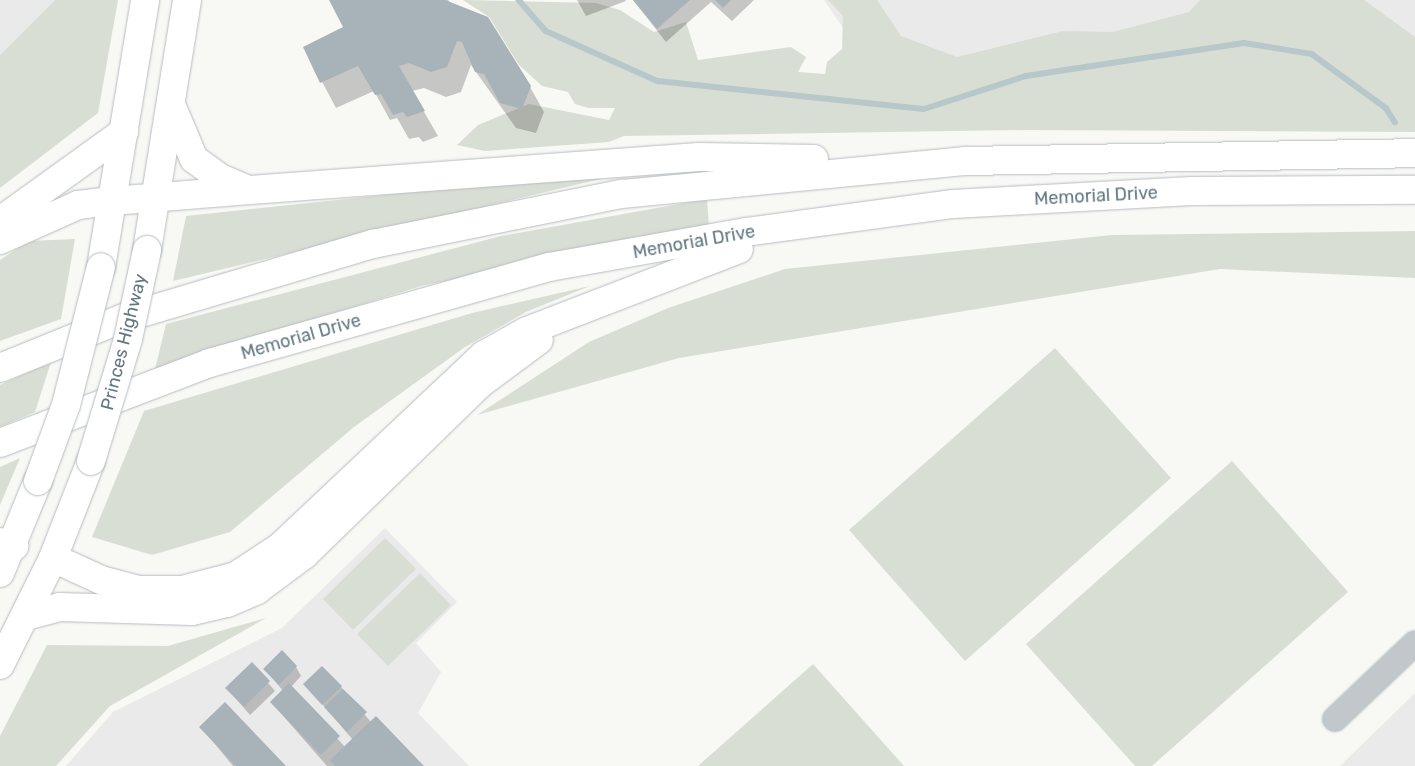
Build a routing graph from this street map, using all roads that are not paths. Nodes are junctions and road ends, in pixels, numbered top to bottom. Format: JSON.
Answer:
{"nodes":[{"id":1,"x":146,"y":0,"type":"edge"},
{"id":2,"x":187,"y":0,"type":"edge"},
{"id":3,"x":171,"y":103,"type":"junction"},
{"id":4,"x":124,"y":132,"type":"junction"},
{"id":5,"x":1415,"y":153,"type":"edge"},
{"id":6,"x":965,"y":161,"type":"junction"},
{"id":7,"x":250,"y":190,"type":"junction"},
{"id":8,"x":1415,"y":190,"type":"edge"},
{"id":9,"x":154,"y":198,"type":"junction"},
{"id":10,"x":112,"y":201,"type":"junction"},
{"id":11,"x":863,"y":214,"type":"junction"},
{"id":12,"x":0,"y":221,"type":"edge"},
{"id":13,"x":0,"y":240,"type":"edge"},
{"id":14,"x":572,"y":316,"type":"junction"},
{"id":15,"x":0,"y":368,"type":"edge"},
{"id":16,"x":0,"y":443,"type":"edge"},
{"id":17,"x":7,"y":544,"type":"edge"},
{"id":18,"x":53,"y":558,"type":"junction"},
{"id":19,"x":0,"y":573,"type":"edge"},
{"id":20,"x":26,"y":616,"type":"junction"},
{"id":21,"x":1415,"y":643,"type":"edge"},
{"id":22,"x":0,"y":665,"type":"edge"},
{"id":23,"x":1335,"y":719,"type":"dead end"}],
"edges":[{"from":1,"to":4,"type":"main road"},
{"from":2,"to":3,"type":"main road","name":"Princes Highway"},
{"from":3,"to":7,"type":"main road"},
{"from":3,"to":9,"type":"main road","name":"Princes Highway"},
{"from":4,"to":10,"type":"main road"},
{"from":4,"to":12,"type":"main road"},
{"from":5,"to":6,"type":"main road","name":"Memorial Drive"},
{"from":6,"to":7,"type":"main road"},
{"from":6,"to":15,"type":"main road","name":"Memorial Drive"},
{"from":7,"to":9,"type":"main road"},
{"from":8,"to":11,"type":"main road","name":"Memorial Drive"},
{"from":9,"to":10,"type":"main road"},
{"from":9,"to":18,"type":"main road","name":"Princes Highway","bridge":true},
{"from":10,"to":13,"type":"main road"},
{"from":10,"to":17,"type":"main road","bridge":true},
{"from":11,"to":14,"type":"main road"},
{"from":11,"to":16,"type":"main road","name":"Memorial Drive"},
{"from":14,"to":18,"type":"main road"},
{"from":14,"to":20,"type":"main road"},
{"from":17,"to":18,"type":"main road"},
{"from":17,"to":19,"type":"main road"},
{"from":18,"to":20,"type":"main road","name":"Princes Highway"},
{"from":20,"to":22,"type":"main road","name":"Princes Highway"},
{"from":21,"to":23,"type":"street"}]}
